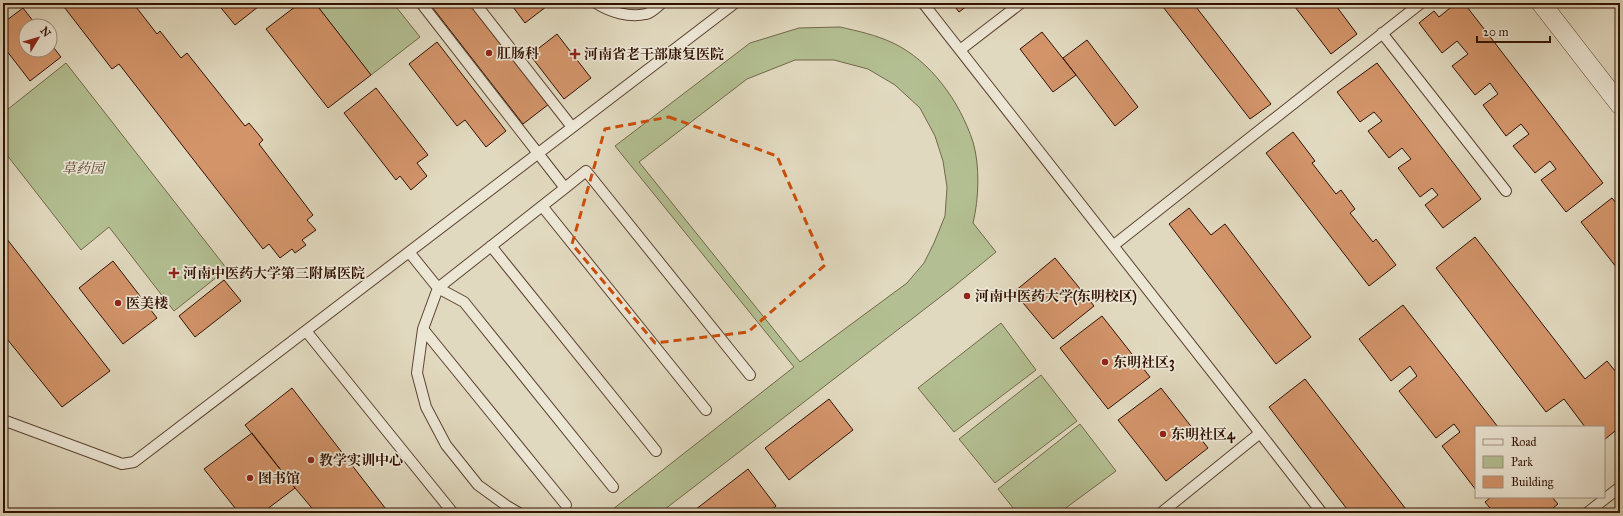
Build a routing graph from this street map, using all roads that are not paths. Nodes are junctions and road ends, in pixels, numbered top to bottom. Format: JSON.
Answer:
{"nodes":[{"id":1,"x":421,"y":3,"type":"edge"},
{"id":2,"x":475,"y":3,"type":"edge"},
{"id":3,"x":596,"y":3,"type":"edge"},
{"id":4,"x":662,"y":3,"type":"edge"},
{"id":5,"x":735,"y":3,"type":"edge"},
{"id":6,"x":923,"y":3,"type":"edge"},
{"id":7,"x":1020,"y":3,"type":"edge"},
{"id":8,"x":1421,"y":3,"type":"edge"},
{"id":9,"x":1541,"y":3,"type":"edge"},
{"id":10,"x":1382,"y":33,"type":"junction"},
{"id":11,"x":960,"y":50,"type":"junction"},
{"id":12,"x":1620,"y":105,"type":"edge"},
{"id":13,"x":572,"y":127,"type":"junction"},
{"id":14,"x":538,"y":153,"type":"junction"},
{"id":15,"x":565,"y":188,"type":"junction"},
{"id":16,"x":1506,"y":191,"type":"dead end"},
{"id":17,"x":542,"y":206,"type":"junction"},
{"id":18,"x":1114,"y":245,"type":"junction"},
{"id":19,"x":492,"y":246,"type":"junction"},
{"id":20,"x":409,"y":252,"type":"junction"},
{"id":21,"x":438,"y":288,"type":"junction"},
{"id":22,"x":423,"y":329,"type":"junction"},
{"id":23,"x":306,"y":331,"type":"junction"},
{"id":24,"x":750,"y":375,"type":"dead end"},
{"id":25,"x":706,"y":410,"type":"dead end"},
{"id":26,"x":3,"y":420,"type":"edge"},
{"id":27,"x":1260,"y":433,"type":"junction"},
{"id":28,"x":656,"y":451,"type":"dead end"},
{"id":29,"x":612,"y":487,"type":"dead end"},
{"id":30,"x":1620,"y":487,"type":"edge"},
{"id":31,"x":566,"y":505,"type":"dead end"},
{"id":32,"x":453,"y":513,"type":"edge"},
{"id":33,"x":519,"y":513,"type":"edge"},
{"id":34,"x":1161,"y":513,"type":"edge"},
{"id":35,"x":1322,"y":513,"type":"edge"},
{"id":36,"x":1587,"y":513,"type":"edge"}],
"edges":[{"from":1,"to":14,"type":"lane"},
{"from":2,"to":13,"type":"lane"},
{"from":3,"to":4,"type":"lane"},
{"from":5,"to":13,"type":"lane"},
{"from":6,"to":11,"type":"lane"},
{"from":7,"to":11,"type":"lane"},
{"from":8,"to":10,"type":"lane"},
{"from":9,"to":12,"type":"street"},
{"from":10,"to":16,"type":"lane"},
{"from":10,"to":18,"type":"lane"},
{"from":11,"to":18,"type":"lane"},
{"from":13,"to":14,"type":"lane"},
{"from":14,"to":15,"type":"lane"},
{"from":14,"to":20,"type":"lane"},
{"from":15,"to":17,"type":"lane"},
{"from":15,"to":24,"type":"lane"},
{"from":17,"to":19,"type":"lane"},
{"from":17,"to":25,"type":"lane"},
{"from":18,"to":27,"type":"lane"},
{"from":19,"to":21,"type":"lane"},
{"from":19,"to":28,"type":"lane"},
{"from":20,"to":21,"type":"lane"},
{"from":20,"to":23,"type":"lane"},
{"from":21,"to":22,"type":"lane"},
{"from":21,"to":29,"type":"lane"},
{"from":22,"to":31,"type":"lane"},
{"from":22,"to":33,"type":"lane"},
{"from":23,"to":26,"type":"lane"},
{"from":23,"to":32,"type":"lane"},
{"from":27,"to":34,"type":"lane"},
{"from":27,"to":35,"type":"lane"},
{"from":30,"to":36,"type":"lane"}]}
